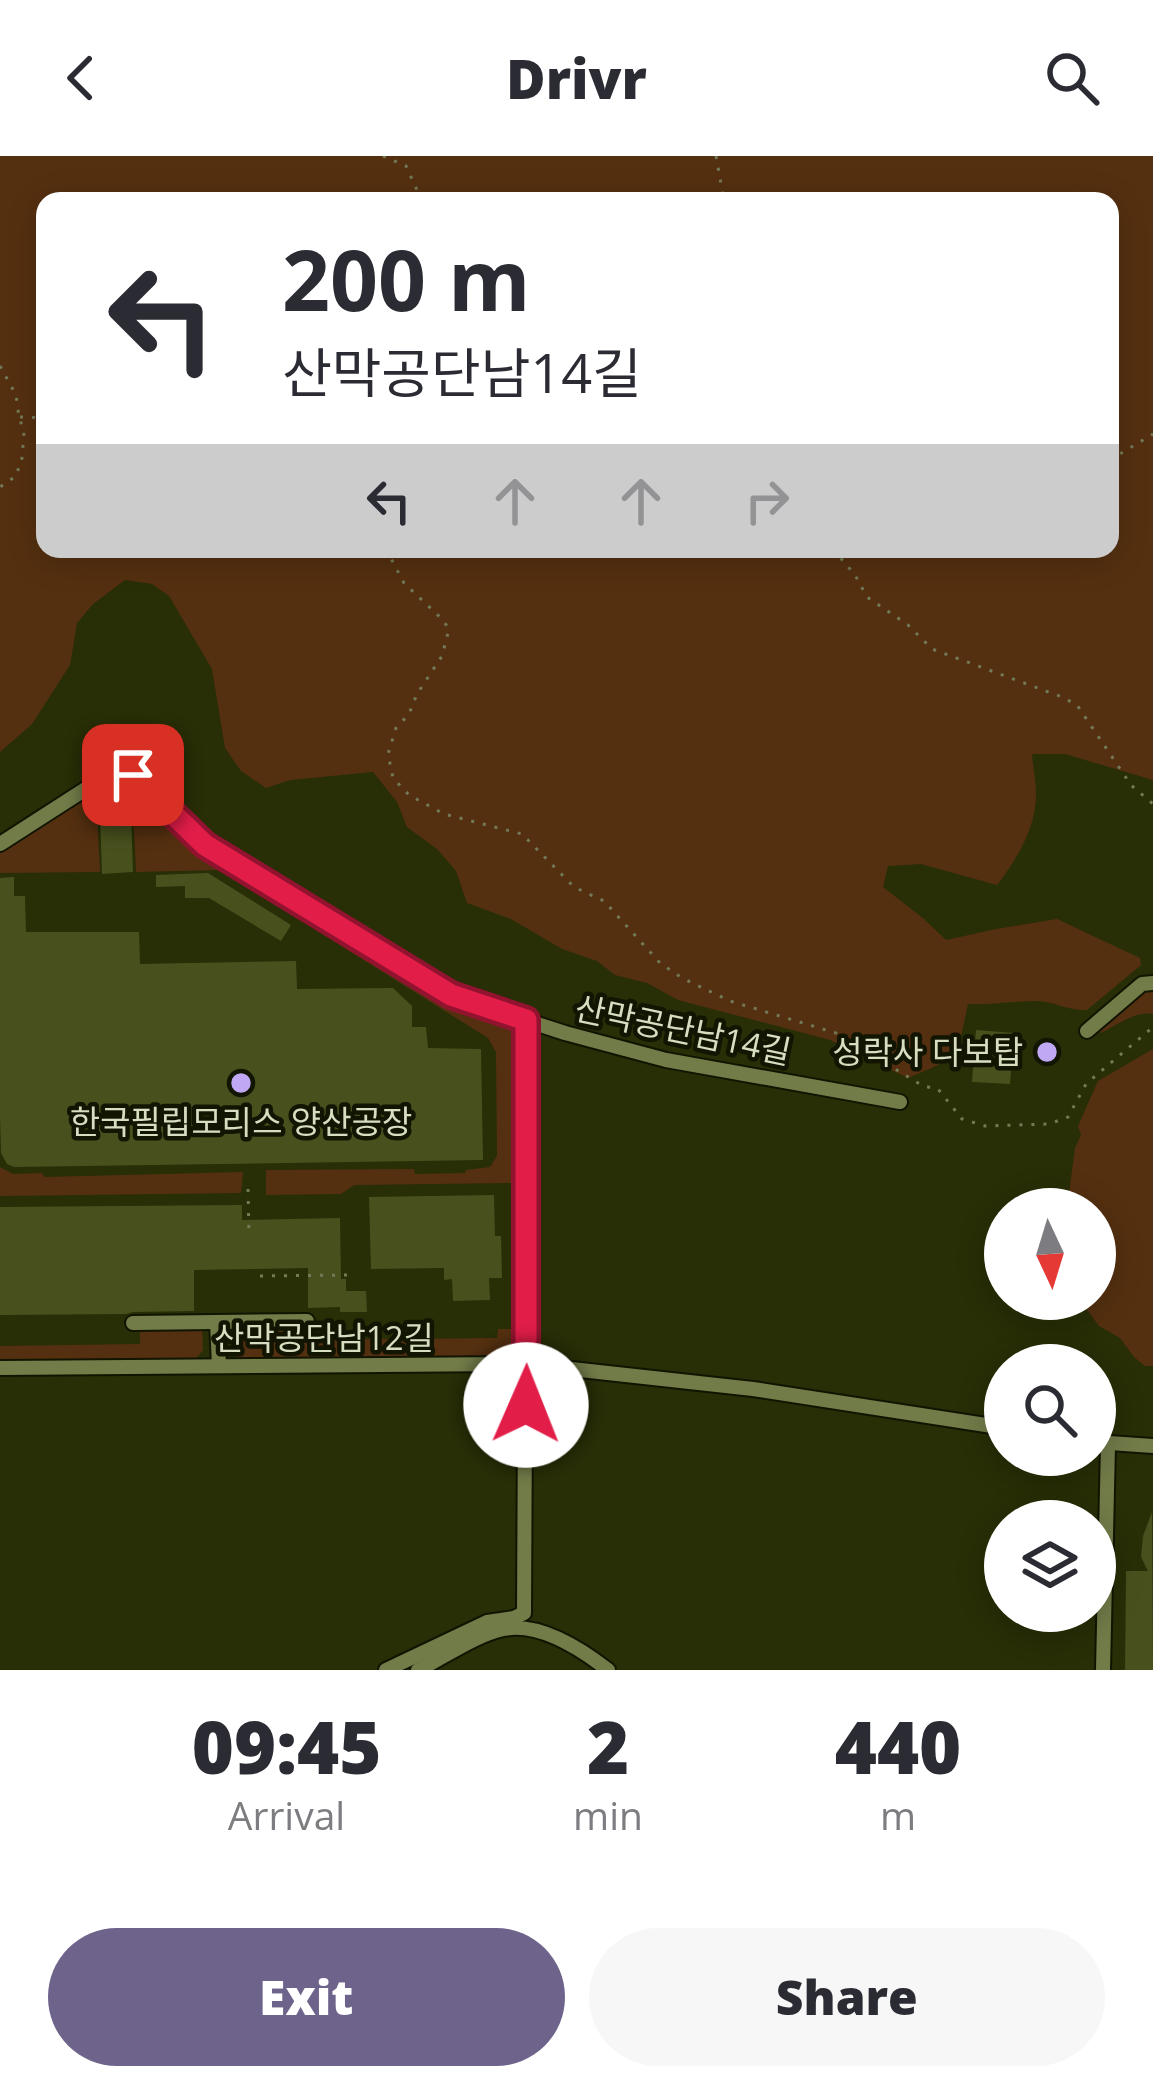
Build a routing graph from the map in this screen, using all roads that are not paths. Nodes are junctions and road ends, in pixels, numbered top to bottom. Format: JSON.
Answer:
{"nodes":[{"id":1,"x":0,"y":844,"type":"edge"},
{"id":2,"x":1153,"y":983,"type":"edge"},
{"id":3,"x":526,"y":1020,"type":"junction"},
{"id":4,"x":1087,"y":1030,"type":"dead end"},
{"id":5,"x":900,"y":1102,"type":"dead end"},
{"id":6,"x":307,"y":1321,"type":"dead end"},
{"id":7,"x":218,"y":1322,"type":"junction"},
{"id":8,"x":133,"y":1323,"type":"dead end"},
{"id":9,"x":526,"y":1364,"type":"junction"},
{"id":10,"x":219,"y":1366,"type":"junction"},
{"id":11,"x":0,"y":1368,"type":"edge"},
{"id":12,"x":984,"y":1425,"type":"edge"},
{"id":13,"x":1116,"y":1444,"type":"edge"},
{"id":14,"x":1153,"y":1446,"type":"edge"},
{"id":15,"x":1102,"y":1476,"type":"edge"},
{"id":16,"x":386,"y":1670,"type":"edge"},
{"id":17,"x":418,"y":1670,"type":"edge"},
{"id":18,"x":608,"y":1670,"type":"edge"},
{"id":19,"x":1103,"y":1670,"type":"edge"}],
"edges":[{"from":1,"to":3,"type":"street","name":"산막공단남14길"},
{"from":2,"to":4,"type":"street"},
{"from":3,"to":5,"type":"street","name":"산막공단남14길"},
{"from":3,"to":9,"type":"street","name":"산막공단남14길"},
{"from":6,"to":7,"type":"street"},
{"from":7,"to":8,"type":"street"},
{"from":7,"to":10,"type":"street"},
{"from":9,"to":10,"type":"street","name":"산막공단남12길"},
{"from":9,"to":12,"type":"street","name":"산막공단남12길"},
{"from":9,"to":16,"type":"street","name":"산막공단남14길"},
{"from":10,"to":11,"type":"street","name":"산막공단남12길"},
{"from":13,"to":14,"type":"street"},
{"from":15,"to":19,"type":"street"},
{"from":17,"to":18,"type":"street"}]}
